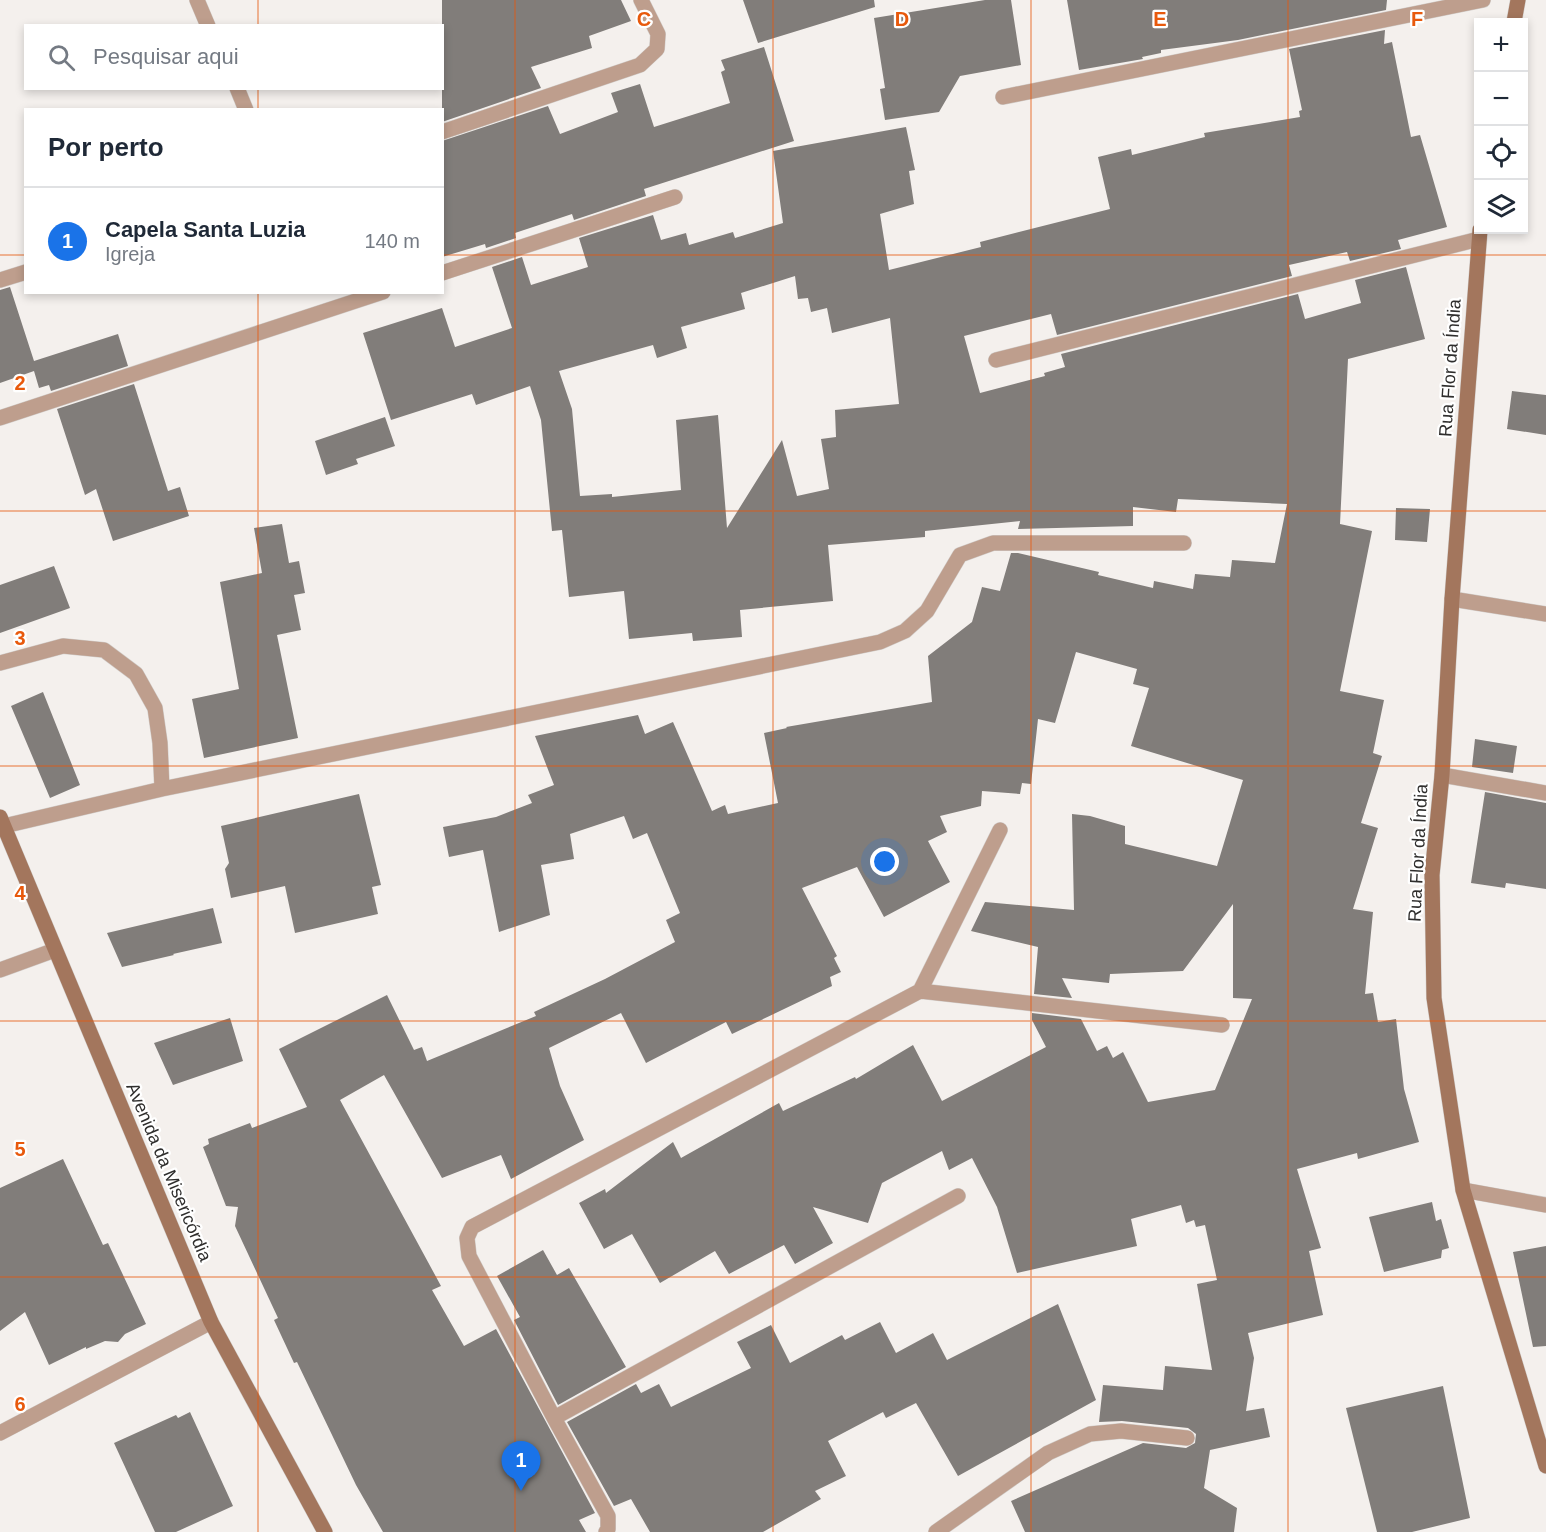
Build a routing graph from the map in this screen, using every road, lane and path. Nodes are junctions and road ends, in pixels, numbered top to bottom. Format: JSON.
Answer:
{"nodes":[{"id":1,"x":197,"y":0,"type":"edge"},
{"id":2,"x":641,"y":0,"type":"edge"},
{"id":3,"x":1483,"y":0,"type":"edge"},
{"id":4,"x":1518,"y":0,"type":"edge"},
{"id":5,"x":1515,"y":18,"type":"edge"},
{"id":6,"x":207,"y":24,"type":"edge"},
{"id":7,"x":238,"y":90,"type":"edge"},
{"id":8,"x":1003,"y":97,"type":"dead end"},
{"id":9,"x":245,"y":108,"type":"edge"},
{"id":10,"x":444,"y":131,"type":"edge"},
{"id":11,"x":675,"y":197,"type":"dead end"},
{"id":12,"x":1479,"y":234,"type":"edge"},
{"id":13,"x":444,"y":272,"type":"edge"},
{"id":14,"x":24,"y":273,"type":"edge"},
{"id":15,"x":0,"y":280,"type":"edge"},
{"id":16,"x":377,"y":294,"type":"edge"},
{"id":17,"x":996,"y":360,"type":"dead end"},
{"id":18,"x":0,"y":417,"type":"edge"},
{"id":19,"x":1184,"y":543,"type":"dead end"},
{"id":20,"x":1452,"y":599,"type":"junction"},
{"id":21,"x":1546,"y":614,"type":"edge"},
{"id":22,"x":0,"y":663,"type":"edge"},
{"id":23,"x":1442,"y":775,"type":"junction"},
{"id":24,"x":162,"y":789,"type":"junction"},
{"id":25,"x":1546,"y":793,"type":"edge"},
{"id":26,"x":2,"y":821,"type":"edge"},
{"id":27,"x":1000,"y":830,"type":"dead end"},
{"id":28,"x":55,"y":950,"type":"junction"},
{"id":29,"x":0,"y":970,"type":"edge"},
{"id":30,"x":920,"y":991,"type":"junction"},
{"id":31,"x":1222,"y":1026,"type":"dead end"},
{"id":32,"x":1463,"y":1190,"type":"junction"},
{"id":33,"x":958,"y":1196,"type":"dead end"},
{"id":34,"x":1546,"y":1205,"type":"edge"},
{"id":35,"x":211,"y":1322,"type":"junction"},
{"id":36,"x":554,"y":1418,"type":"junction"},
{"id":37,"x":0,"y":1433,"type":"edge"},
{"id":38,"x":1187,"y":1438,"type":"dead end"},
{"id":39,"x":1546,"y":1466,"type":"edge"},
{"id":40,"x":325,"y":1532,"type":"edge"},
{"id":41,"x":606,"y":1532,"type":"edge"},
{"id":42,"x":936,"y":1532,"type":"edge"}],
"edges":[{"from":1,"to":6,"type":"street"},
{"from":2,"to":10,"type":"street"},
{"from":3,"to":8,"type":"street"},
{"from":4,"to":5,"type":"street"},
{"from":7,"to":9,"type":"street"},
{"from":11,"to":13,"type":"street"},
{"from":12,"to":17,"type":"street"},
{"from":12,"to":20,"type":"street","name":"Rua Flor da Índia"},
{"from":14,"to":15,"type":"street"},
{"from":16,"to":18,"type":"street"},
{"from":19,"to":24,"type":"street"},
{"from":20,"to":21,"type":"street"},
{"from":20,"to":23,"type":"street","name":"Rua Flor da Índia"},
{"from":22,"to":24,"type":"street"},
{"from":23,"to":25,"type":"street"},
{"from":23,"to":32,"type":"street","name":"Rua Flor da Índia"},
{"from":24,"to":26,"type":"street"},
{"from":26,"to":28,"type":"street","name":"Avenida da Misericórdia"},
{"from":27,"to":30,"type":"street"},
{"from":28,"to":29,"type":"street"},
{"from":28,"to":35,"type":"street","name":"Avenida da Misericórdia"},
{"from":30,"to":31,"type":"street"},
{"from":30,"to":36,"type":"street"},
{"from":32,"to":34,"type":"street"},
{"from":32,"to":39,"type":"street","name":"Rua Flor da Índia"},
{"from":33,"to":36,"type":"street"},
{"from":35,"to":37,"type":"street"},
{"from":35,"to":40,"type":"street","name":"Avenida da Misericórdia"},
{"from":36,"to":41,"type":"street"},
{"from":38,"to":42,"type":"street"}]}
